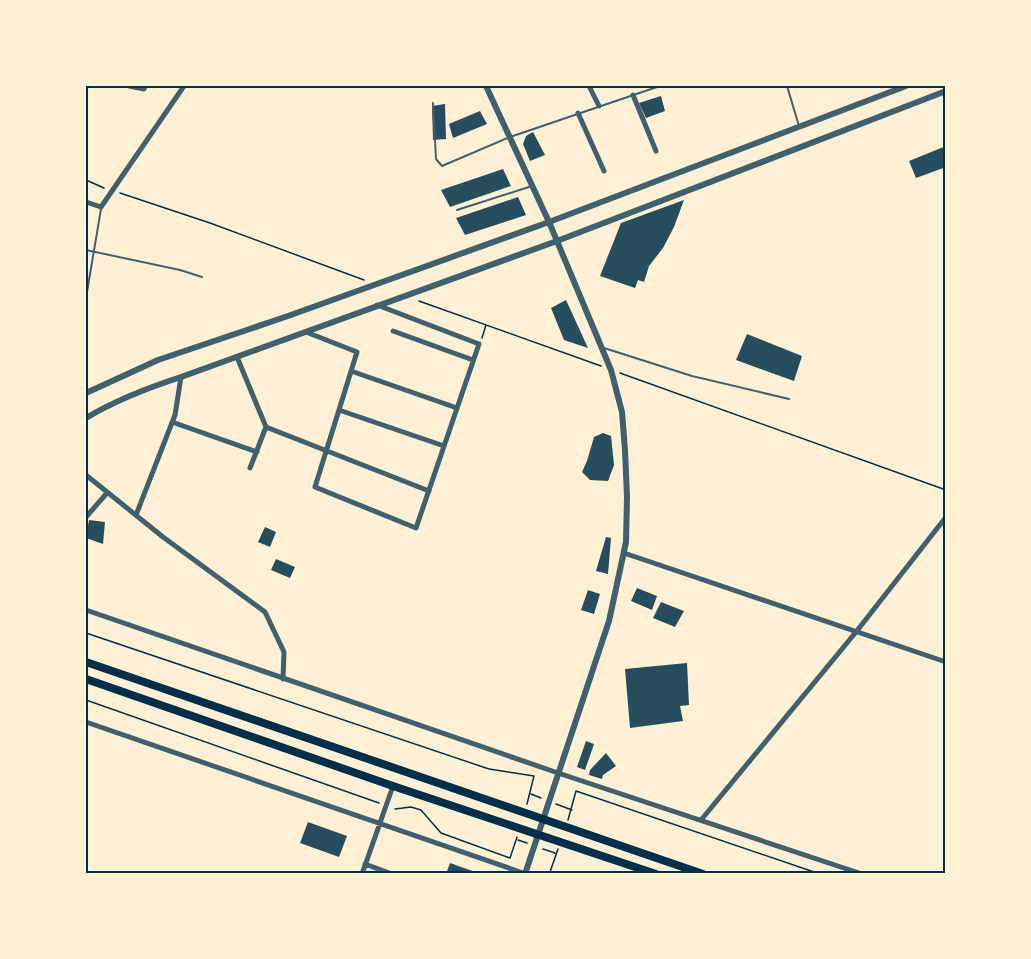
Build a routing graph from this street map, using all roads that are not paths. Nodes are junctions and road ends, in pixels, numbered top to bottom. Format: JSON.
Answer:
{"nodes":[{"id":1,"x":129,"y":86,"type":"edge"},
{"id":2,"x":184,"y":86,"type":"edge"},
{"id":3,"x":486,"y":86,"type":"edge"},
{"id":4,"x":589,"y":86,"type":"edge"},
{"id":5,"x":660,"y":86,"type":"edge"},
{"id":6,"x":787,"y":86,"type":"edge"},
{"id":7,"x":903,"y":86,"type":"edge"},
{"id":8,"x":145,"y":88,"type":"edge"},
{"id":9,"x":945,"y":91,"type":"edge"},
{"id":10,"x":633,"y":95,"type":"junction"},
{"id":11,"x":433,"y":103,"type":"dead end"},
{"id":12,"x":599,"y":106,"type":"junction"},
{"id":13,"x":579,"y":113,"type":"junction"},
{"id":14,"x":800,"y":126,"type":"junction"},
{"id":15,"x":510,"y":137,"type":"junction"},
{"id":16,"x":656,"y":151,"type":"dead end"},
{"id":17,"x":604,"y":171,"type":"dead end"},
{"id":18,"x":532,"y":186,"type":"junction"},
{"id":19,"x":86,"y":202,"type":"edge"},
{"id":20,"x":101,"y":207,"type":"junction"},
{"id":21,"x":457,"y":210,"type":"dead end"},
{"id":22,"x":549,"y":222,"type":"junction"},
{"id":23,"x":557,"y":241,"type":"junction"},
{"id":24,"x":86,"y":250,"type":"edge"},
{"id":25,"x":95,"y":252,"type":"junction"},
{"id":26,"x":202,"y":278,"type":"dead end"},
{"id":27,"x":86,"y":298,"type":"edge"},
{"id":28,"x":377,"y":305,"type":"junction"},
{"id":29,"x":304,"y":331,"type":"junction"},
{"id":30,"x":393,"y":331,"type":"dead end"},
{"id":31,"x":600,"y":346,"type":"junction"},
{"id":32,"x":237,"y":357,"type":"junction"},
{"id":33,"x":473,"y":360,"type":"junction"},
{"id":34,"x":351,"y":371,"type":"junction"},
{"id":35,"x":181,"y":378,"type":"junction"},
{"id":36,"x":86,"y":393,"type":"edge"},
{"id":37,"x":789,"y":399,"type":"dead end"},
{"id":38,"x":457,"y":408,"type":"junction"},
{"id":39,"x":339,"y":410,"type":"junction"},
{"id":40,"x":86,"y":418,"type":"edge"},
{"id":41,"x":172,"y":422,"type":"junction"},
{"id":42,"x":266,"y":427,"type":"junction"},
{"id":43,"x":444,"y":446,"type":"junction"},
{"id":44,"x":256,"y":452,"type":"junction"},
{"id":45,"x":327,"y":452,"type":"junction"},
{"id":46,"x":250,"y":468,"type":"dead end"},
{"id":47,"x":86,"y":475,"type":"edge"},
{"id":48,"x":429,"y":491,"type":"junction"},
{"id":49,"x":107,"y":493,"type":"junction"},
{"id":50,"x":136,"y":516,"type":"junction"},
{"id":51,"x":86,"y":517,"type":"edge"},
{"id":52,"x":945,"y":517,"type":"edge"},
{"id":53,"x":624,"y":553,"type":"junction"},
{"id":54,"x":86,"y":610,"type":"edge"},
{"id":55,"x":856,"y":632,"type":"junction"},
{"id":56,"x":86,"y":662,"type":"edge"},
{"id":57,"x":945,"y":662,"type":"edge"},
{"id":58,"x":86,"y":679,"type":"edge"},
{"id":59,"x":283,"y":679,"type":"junction"},
{"id":60,"x":86,"y":722,"type":"edge"},
{"id":61,"x":558,"y":773,"type":"junction"},
{"id":62,"x":393,"y":786,"type":"junction"},
{"id":63,"x":543,"y":819,"type":"junction"},
{"id":64,"x":700,"y":820,"type":"junction"},
{"id":65,"x":379,"y":824,"type":"junction"},
{"id":66,"x":538,"y":834,"type":"junction"},
{"id":67,"x":365,"y":864,"type":"junction"},
{"id":68,"x":362,"y":873,"type":"edge"},
{"id":69,"x":393,"y":873,"type":"edge"},
{"id":70,"x":525,"y":873,"type":"edge"},
{"id":71,"x":656,"y":873,"type":"edge"},
{"id":72,"x":703,"y":873,"type":"edge"},
{"id":73,"x":862,"y":873,"type":"edge"}],
"edges":[{"from":1,"to":8,"type":"street"},
{"from":2,"to":20,"type":"street"},
{"from":3,"to":15,"type":"street"},
{"from":4,"to":12,"type":"street"},
{"from":5,"to":10,"type":"lane"},
{"from":6,"to":14,"type":"lane"},
{"from":7,"to":14,"type":"street"},
{"from":9,"to":23,"type":"street"},
{"from":10,"to":12,"type":"lane"},
{"from":10,"to":16,"type":"street"},
{"from":11,"to":15,"type":"lane"},
{"from":12,"to":13,"type":"lane"},
{"from":13,"to":15,"type":"lane"},
{"from":13,"to":17,"type":"street"},
{"from":14,"to":22,"type":"street"},
{"from":15,"to":18,"type":"street"},
{"from":18,"to":21,"type":"lane"},
{"from":18,"to":22,"type":"street"},
{"from":19,"to":20,"type":"street"},
{"from":20,"to":25,"type":"lane"},
{"from":22,"to":23,"type":"street"},
{"from":22,"to":36,"type":"street"},
{"from":23,"to":28,"type":"street"},
{"from":23,"to":31,"type":"street"},
{"from":24,"to":25,"type":"lane"},
{"from":25,"to":26,"type":"lane"},
{"from":25,"to":27,"type":"lane"},
{"from":28,"to":29,"type":"street"},
{"from":28,"to":33,"type":"street"},
{"from":29,"to":32,"type":"street"},
{"from":29,"to":34,"type":"street"},
{"from":30,"to":33,"type":"street"},
{"from":31,"to":37,"type":"lane"},
{"from":31,"to":53,"type":"street"},
{"from":32,"to":35,"type":"street"},
{"from":32,"to":42,"type":"street"},
{"from":33,"to":38,"type":"street"},
{"from":34,"to":38,"type":"street"},
{"from":34,"to":39,"type":"street"},
{"from":35,"to":40,"type":"street"},
{"from":35,"to":41,"type":"street"},
{"from":38,"to":43,"type":"street"},
{"from":39,"to":43,"type":"street"},
{"from":39,"to":45,"type":"street"},
{"from":41,"to":44,"type":"street"},
{"from":41,"to":50,"type":"street"},
{"from":42,"to":44,"type":"street"},
{"from":42,"to":45,"type":"street"},
{"from":43,"to":48,"type":"street"},
{"from":44,"to":46,"type":"street"},
{"from":45,"to":48,"type":"street"},
{"from":45,"to":48,"type":"street"},
{"from":47,"to":49,"type":"street"},
{"from":49,"to":50,"type":"street"},
{"from":49,"to":51,"type":"street"},
{"from":50,"to":59,"type":"street"},
{"from":52,"to":55,"type":"street"},
{"from":53,"to":55,"type":"street"},
{"from":53,"to":61,"type":"street"},
{"from":54,"to":59,"type":"street"},
{"from":55,"to":57,"type":"street"},
{"from":55,"to":64,"type":"street"},
{"from":56,"to":63,"type":"main road"},
{"from":58,"to":62,"type":"main road"},
{"from":59,"to":61,"type":"street"},
{"from":60,"to":65,"type":"street"},
{"from":61,"to":63,"type":"street"},
{"from":61,"to":64,"type":"street"},
{"from":62,"to":65,"type":"street"},
{"from":62,"to":66,"type":"main road"},
{"from":63,"to":66,"type":"street"},
{"from":63,"to":72,"type":"main road"},
{"from":64,"to":73,"type":"street"},
{"from":65,"to":67,"type":"street"},
{"from":65,"to":70,"type":"street"},
{"from":66,"to":70,"type":"street"},
{"from":66,"to":71,"type":"main road"},
{"from":67,"to":68,"type":"street"},
{"from":67,"to":69,"type":"street"}]}
